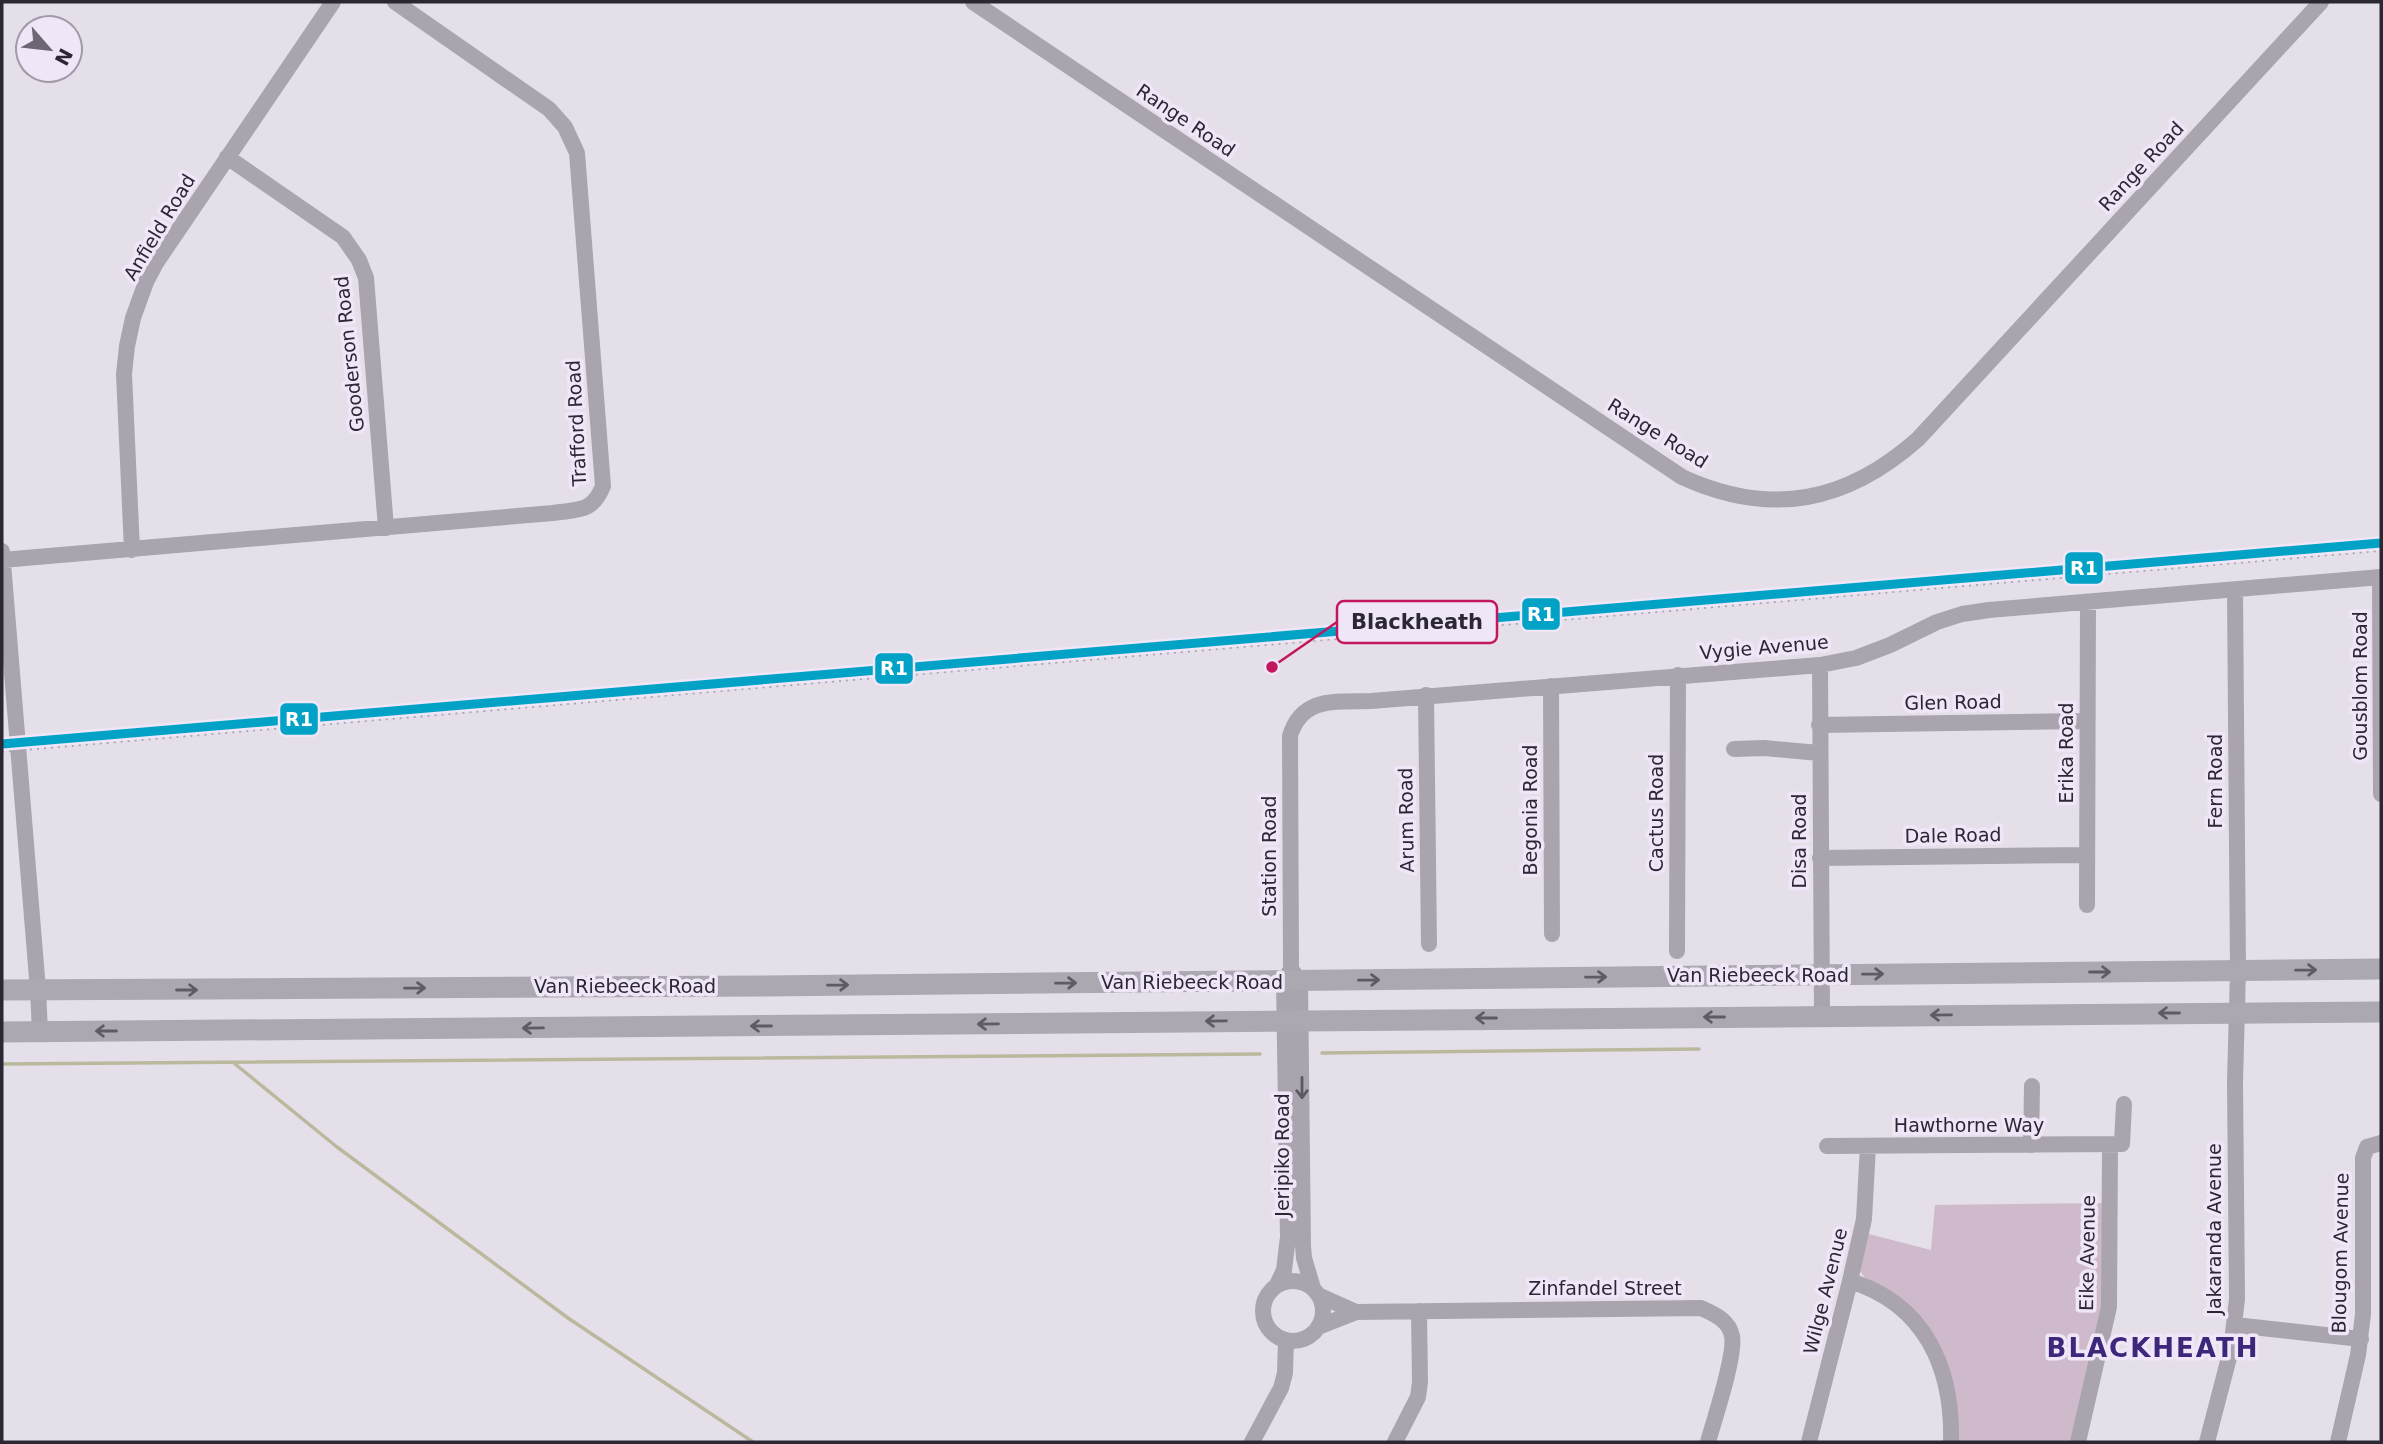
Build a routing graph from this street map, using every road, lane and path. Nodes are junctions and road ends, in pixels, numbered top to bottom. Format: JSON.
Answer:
{"nodes":[{"id":1,"x":333,"y":2,"type":"edge"},
{"id":2,"x":395,"y":2,"type":"edge"},
{"id":3,"x":973,"y":2,"type":"edge"},
{"id":4,"x":2321,"y":2,"type":"edge"},
{"id":5,"x":227,"y":157,"type":"junction"},
{"id":6,"x":386,"y":528,"type":"junction"},
{"id":7,"x":132,"y":550,"type":"junction"},
{"id":8,"x":2,"y":551,"type":"edge"},
{"id":9,"x":2,"y":560,"type":"edge"},
{"id":10,"x":2381,"y":577,"type":"edge"},
{"id":11,"x":2235,"y":590,"type":"junction"},
{"id":12,"x":2088,"y":602,"type":"junction"},
{"id":13,"x":1820,"y":665,"type":"junction"},
{"id":14,"x":1678,"y":675,"type":"junction"},
{"id":15,"x":1551,"y":686,"type":"junction"},
{"id":16,"x":1426,"y":695,"type":"junction"},
{"id":17,"x":2086,"y":721,"type":"junction"},
{"id":18,"x":1819,"y":724,"type":"junction"},
{"id":19,"x":1290,"y":744,"type":"joint"},
{"id":20,"x":1734,"y":749,"type":"dead end"},
{"id":21,"x":1819,"y":752,"type":"junction"},
{"id":22,"x":2381,"y":794,"type":"edge"},
{"id":23,"x":2087,"y":855,"type":"junction"},
{"id":24,"x":1820,"y":858,"type":"junction"},
{"id":25,"x":2087,"y":905,"type":"dead end"},
{"id":26,"x":1552,"y":934,"type":"dead end"},
{"id":27,"x":1429,"y":944,"type":"dead end"},
{"id":28,"x":1677,"y":951,"type":"dead end"},
{"id":29,"x":2381,"y":970,"type":"edge"},
{"id":30,"x":2238,"y":971,"type":"junction"},
{"id":31,"x":1821,"y":975,"type":"junction"},
{"id":32,"x":1292,"y":977,"type":"junction"},
{"id":33,"x":2,"y":990,"type":"edge"},
{"id":34,"x":38,"y":990,"type":"junction"},
{"id":35,"x":2381,"y":1012,"type":"edge"},
{"id":36,"x":2237,"y":1013,"type":"junction"},
{"id":37,"x":1822,"y":1016,"type":"junction"},
{"id":38,"x":1293,"y":1020,"type":"junction"},
{"id":39,"x":2,"y":1032,"type":"edge"},
{"id":40,"x":40,"y":1032,"type":"junction"},
{"id":41,"x":2032,"y":1086,"type":"dead end"},
{"id":42,"x":2124,"y":1104,"type":"dead end"},
{"id":43,"x":2031,"y":1145,"type":"junction"},
{"id":44,"x":2110,"y":1145,"type":"junction"},
{"id":45,"x":2374,"y":1145,"type":"edge"},
{"id":46,"x":1827,"y":1146,"type":"dead end"},
{"id":47,"x":1868,"y":1146,"type":"junction"},
{"id":48,"x":1850,"y":1280,"type":"junction"},
{"id":49,"x":1277,"y":1285,"type":"junction"},
{"id":50,"x":1315,"y":1291,"type":"junction"},
{"id":51,"x":1419,"y":1311,"type":"junction"},
{"id":52,"x":1356,"y":1312,"type":"junction"},
{"id":53,"x":2235,"y":1325,"type":"junction"},
{"id":54,"x":1318,"y":1327,"type":"junction"},
{"id":55,"x":2361,"y":1339,"type":"junction"},
{"id":56,"x":1286,"y":1340,"type":"junction"},
{"id":57,"x":1252,"y":1442,"type":"edge"},
{"id":58,"x":1395,"y":1442,"type":"edge"},
{"id":59,"x":1709,"y":1442,"type":"edge"},
{"id":60,"x":1809,"y":1442,"type":"edge"},
{"id":61,"x":1951,"y":1442,"type":"edge"},
{"id":62,"x":2078,"y":1442,"type":"edge"},
{"id":63,"x":2207,"y":1442,"type":"edge"},
{"id":64,"x":2337,"y":1442,"type":"edge"}],
"edges":[{"from":1,"to":5,"type":"street","name":"Anfield Road"},
{"from":2,"to":6,"type":"street","name":"Trafford Road"},
{"from":3,"to":4,"type":"street","name":"Range Road"},
{"from":5,"to":6,"type":"street","name":"Gooderson Road"},
{"from":5,"to":7,"type":"street","name":"Anfield Road"},
{"from":6,"to":7,"type":"street","name":"Trafford Road"},
{"from":7,"to":9,"type":"street","name":"Trafford Road"},
{"from":8,"to":9,"type":"street"},
{"from":9,"to":34,"type":"street"},
{"from":10,"to":11,"type":"street","name":"Vygie Avenue"},
{"from":10,"to":22,"type":"street","name":"Gousblom Road"},
{"from":11,"to":12,"type":"street","name":"Vygie Avenue"},
{"from":11,"to":30,"type":"street","name":"Fern Road"},
{"from":12,"to":13,"type":"street","name":"Vygie Avenue"},
{"from":12,"to":17,"type":"street","name":"Erika Road"},
{"from":13,"to":14,"type":"street","name":"Vygie Avenue"},
{"from":13,"to":18,"type":"street","name":"Disa Road"},
{"from":14,"to":15,"type":"street","name":"Vygie Avenue"},
{"from":14,"to":28,"type":"street","name":"Cactus Road"},
{"from":15,"to":16,"type":"street","name":"Vygie Avenue"},
{"from":15,"to":26,"type":"street","name":"Begonia Road"},
{"from":16,"to":19,"type":"street","name":"Vygie Avenue"},
{"from":16,"to":27,"type":"street","name":"Arum Road"},
{"from":17,"to":18,"type":"street","name":"Glen Road"},
{"from":17,"to":23,"type":"street","name":"Erika Road"},
{"from":18,"to":21,"type":"street","name":"Disa Road"},
{"from":19,"to":32,"type":"street","name":"Station Road"},
{"from":20,"to":21,"type":"street"},
{"from":21,"to":24,"type":"street","name":"Disa Road"},
{"from":23,"to":24,"type":"street","name":"Dale Road"},
{"from":23,"to":25,"type":"street","name":"Erika Road"},
{"from":24,"to":31,"type":"street","name":"Disa Road"},
{"from":30,"to":29,"type":"main road","name":"Van Riebeeck Road","one_way":true},
{"from":31,"to":30,"type":"main road","name":"Van Riebeeck Road","one_way":true},
{"from":30,"to":36,"type":"street","name":"Fern Road"},
{"from":32,"to":31,"type":"main road","name":"Van Riebeeck Road","one_way":true},
{"from":31,"to":37,"type":"street","name":"Disa Road"},
{"from":34,"to":32,"type":"main road","name":"Van Riebeeck Road","one_way":true},
{"from":32,"to":38,"type":"street","name":"Station Road"},
{"from":33,"to":34,"type":"main road","name":"Van Riebeeck Road"},
{"from":34,"to":40,"type":"street"},
{"from":35,"to":36,"type":"main road","name":"Van Riebeeck Road"},
{"from":36,"to":37,"type":"main road","name":"Van Riebeeck Road","one_way":true},
{"from":36,"to":53,"type":"street","name":"Jakaranda Avenue"},
{"from":37,"to":38,"type":"main road","name":"Van Riebeeck Road","one_way":true},
{"from":38,"to":40,"type":"main road","name":"Van Riebeeck Road","one_way":true},
{"from":38,"to":49,"type":"street","name":"Jeripiko Road"},
{"from":38,"to":50,"type":"street","name":"Jeripiko Road","one_way":true},
{"from":39,"to":40,"type":"main road","name":"Van Riebeeck Road"},
{"from":41,"to":43,"type":"street"},
{"from":42,"to":44,"type":"street"},
{"from":43,"to":44,"type":"street","name":"Hawthorne Way"},
{"from":43,"to":47,"type":"street","name":"Hawthorne Way"},
{"from":44,"to":62,"type":"street","name":"Eike Avenue"},
{"from":45,"to":55,"type":"street","name":"Blougom Avenue"},
{"from":46,"to":47,"type":"street","name":"Hawthorne Way"},
{"from":47,"to":48,"type":"street","name":"Wilge Avenue"},
{"from":48,"to":60,"type":"street","name":"Wilge Avenue"},
{"from":48,"to":61,"type":"street"},
{"from":49,"to":50,"type":"street"},
{"from":49,"to":56,"type":"street"},
{"from":50,"to":52,"type":"street","name":"Zinfandel Street"},
{"from":50,"to":54,"type":"street"},
{"from":51,"to":52,"type":"street","name":"Zinfandel Street"},
{"from":51,"to":58,"type":"street"},
{"from":51,"to":59,"type":"street","name":"Zinfandel Street"},
{"from":52,"to":54,"type":"street","name":"Zinfandel Street"},
{"from":53,"to":55,"type":"street"},
{"from":53,"to":63,"type":"street","name":"Jakaranda Avenue"},
{"from":54,"to":56,"type":"street"},
{"from":55,"to":64,"type":"street","name":"Blougom Avenue"},
{"from":56,"to":57,"type":"street"}]}
